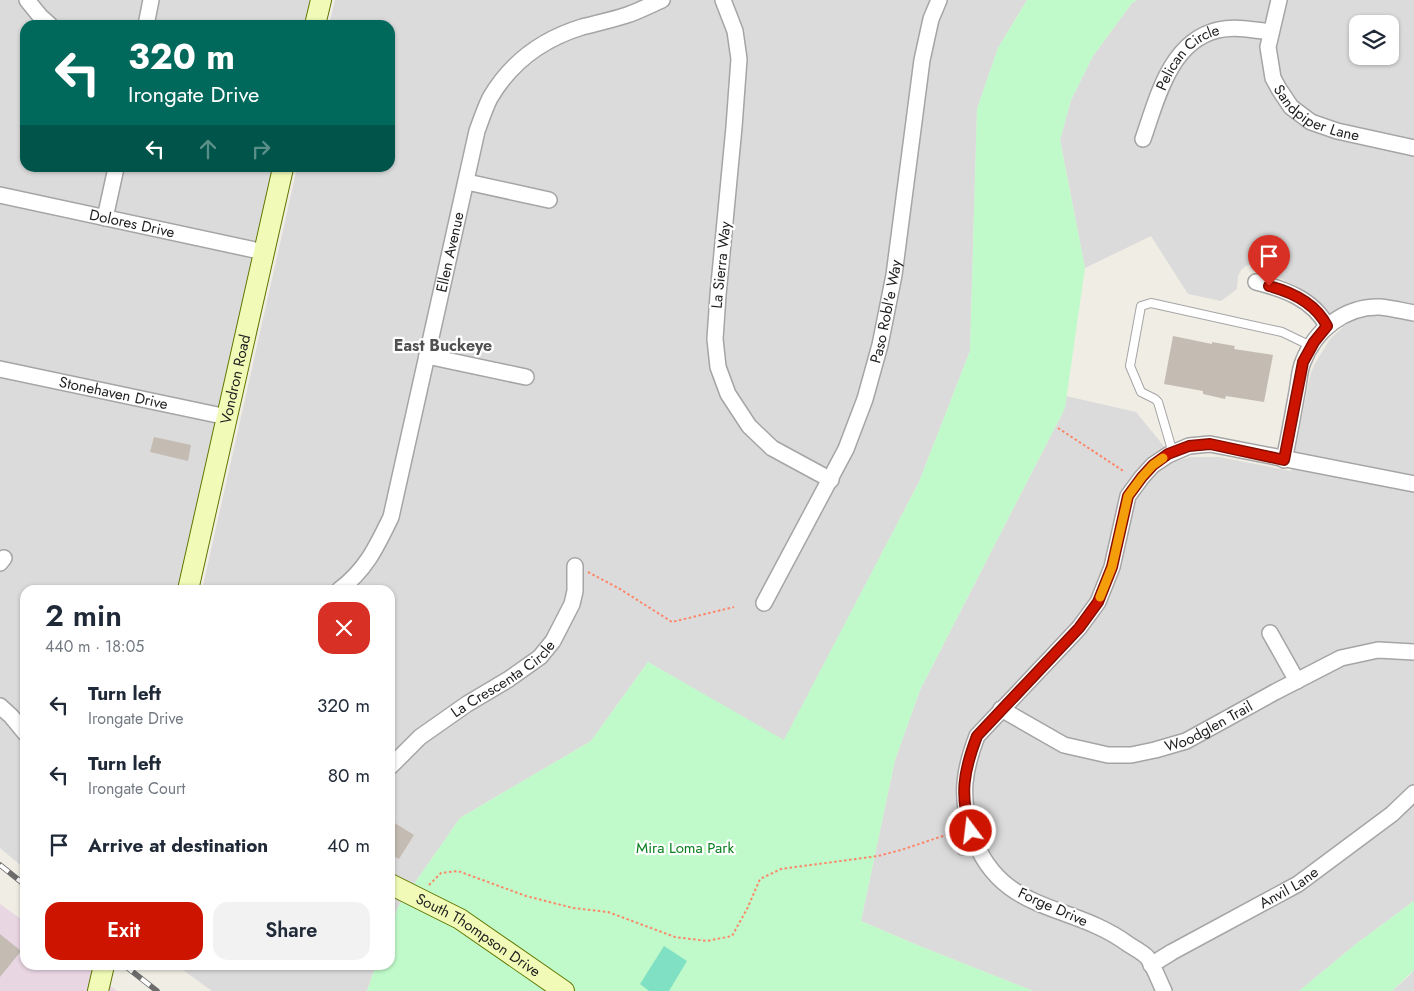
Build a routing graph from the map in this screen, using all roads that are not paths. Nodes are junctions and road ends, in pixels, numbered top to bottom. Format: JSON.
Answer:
{"nodes":[{"id":1,"x":27,"y":0,"type":"edge"},
{"id":2,"x":151,"y":0,"type":"edge"},
{"id":3,"x":321,"y":0,"type":"edge"},
{"id":4,"x":662,"y":0,"type":"edge"},
{"id":5,"x":723,"y":0,"type":"edge"},
{"id":6,"x":939,"y":0,"type":"edge"},
{"id":7,"x":1279,"y":0,"type":"edge"},
{"id":8,"x":44,"y":20,"type":"edge"},
{"id":9,"x":147,"y":20,"type":"edge"},
{"id":10,"x":316,"y":20,"type":"edge"},
{"id":11,"x":1271,"y":32,"type":"junction"},
{"id":12,"x":1143,"y":139,"type":"dead end"},
{"id":13,"x":1414,"y":148,"type":"edge"},
{"id":14,"x":115,"y":172,"type":"edge"},
{"id":15,"x":282,"y":172,"type":"edge"},
{"id":16,"x":467,"y":182,"type":"junction"},
{"id":17,"x":0,"y":195,"type":"edge"},
{"id":18,"x":550,"y":200,"type":"dead end"},
{"id":19,"x":105,"y":218,"type":"junction"},
{"id":20,"x":264,"y":252,"type":"junction"},
{"id":21,"x":1256,"y":282,"type":"dead end"},
{"id":22,"x":1414,"y":313,"type":"edge"},
{"id":23,"x":1327,"y":326,"type":"junction"},
{"id":24,"x":1311,"y":346,"type":"junction"},
{"id":25,"x":427,"y":356,"type":"junction"},
{"id":26,"x":0,"y":369,"type":"edge"},
{"id":27,"x":526,"y":377,"type":"dead end"},
{"id":28,"x":227,"y":417,"type":"junction"},
{"id":29,"x":1173,"y":453,"type":"junction"},
{"id":30,"x":1284,"y":460,"type":"junction"},
{"id":31,"x":831,"y":480,"type":"junction"},
{"id":32,"x":1414,"y":484,"type":"edge"},
{"id":33,"x":575,"y":566,"type":"road end"},
{"id":34,"x":189,"y":585,"type":"edge"},
{"id":35,"x":345,"y":585,"type":"edge"},
{"id":36,"x":764,"y":603,"type":"dead end"},
{"id":37,"x":1270,"y":633,"type":"dead end"},
{"id":38,"x":1414,"y":652,"type":"edge"},
{"id":39,"x":1297,"y":681,"type":"junction"},
{"id":40,"x":0,"y":706,"type":"edge"},
{"id":41,"x":1001,"y":709,"type":"junction"},
{"id":42,"x":20,"y":728,"type":"edge"},
{"id":43,"x":395,"y":762,"type":"edge"},
{"id":44,"x":1414,"y":793,"type":"edge"},
{"id":45,"x":395,"y":886,"type":"edge"},
{"id":46,"x":1151,"y":965,"type":"junction"},
{"id":47,"x":103,"y":970,"type":"edge"},
{"id":48,"x":98,"y":991,"type":"edge"},
{"id":49,"x":564,"y":991,"type":"edge"},
{"id":50,"x":1164,"y":991,"type":"edge"}],
"edges":[{"from":1,"to":8,"type":"street"},
{"from":2,"to":9,"type":"street"},
{"from":3,"to":10,"type":"street"},
{"from":4,"to":16,"type":"street","name":"Ellen Avenue"},
{"from":5,"to":31,"type":"street","name":"La Sierra Way"},
{"from":6,"to":31,"type":"street","name":"Paso Robl'e Way"},
{"from":7,"to":11,"type":"street","name":"Sandpiper Lane"},
{"from":11,"to":12,"type":"street","name":"Pelican Circle"},
{"from":11,"to":13,"type":"street","name":"Sandpiper Lane"},
{"from":14,"to":19,"type":"street"},
{"from":15,"to":20,"type":"street","name":"Vondron Road"},
{"from":16,"to":18,"type":"street"},
{"from":16,"to":25,"type":"street","name":"Ellen Avenue"},
{"from":17,"to":19,"type":"street","name":"Dolores Drive"},
{"from":19,"to":20,"type":"street","name":"Dolores Drive"},
{"from":20,"to":28,"type":"street","name":"Vondron Road"},
{"from":21,"to":23,"type":"street"},
{"from":22,"to":23,"type":"street"},
{"from":23,"to":24,"type":"street"},
{"from":24,"to":29,"type":"lane"},
{"from":24,"to":30,"type":"street"},
{"from":25,"to":27,"type":"street"},
{"from":25,"to":35,"type":"street","name":"Ellen Avenue"},
{"from":26,"to":28,"type":"street","name":"Stonehaven Drive"},
{"from":28,"to":34,"type":"street","name":"Vondron Road"},
{"from":29,"to":30,"type":"street","name":"Forge Drive"},
{"from":29,"to":41,"type":"street","name":"Forge Drive"},
{"from":30,"to":32,"type":"street","name":"Forge Drive"},
{"from":31,"to":36,"type":"street","name":"Paso Robl'e Way"},
{"from":33,"to":43,"type":"street","name":"La Crescenta Circle"},
{"from":37,"to":39,"type":"street"},
{"from":38,"to":39,"type":"street","name":"Woodglen Trail"},
{"from":39,"to":41,"type":"street","name":"Woodglen Trail"},
{"from":40,"to":42,"type":"street"},
{"from":41,"to":46,"type":"street","name":"Forge Drive"},
{"from":44,"to":46,"type":"street","name":"Anvil Lane"},
{"from":45,"to":49,"type":"street","name":"South Thompson Drive"},
{"from":46,"to":50,"type":"street","name":"Forge Drive"},
{"from":47,"to":48,"type":"street"}]}
